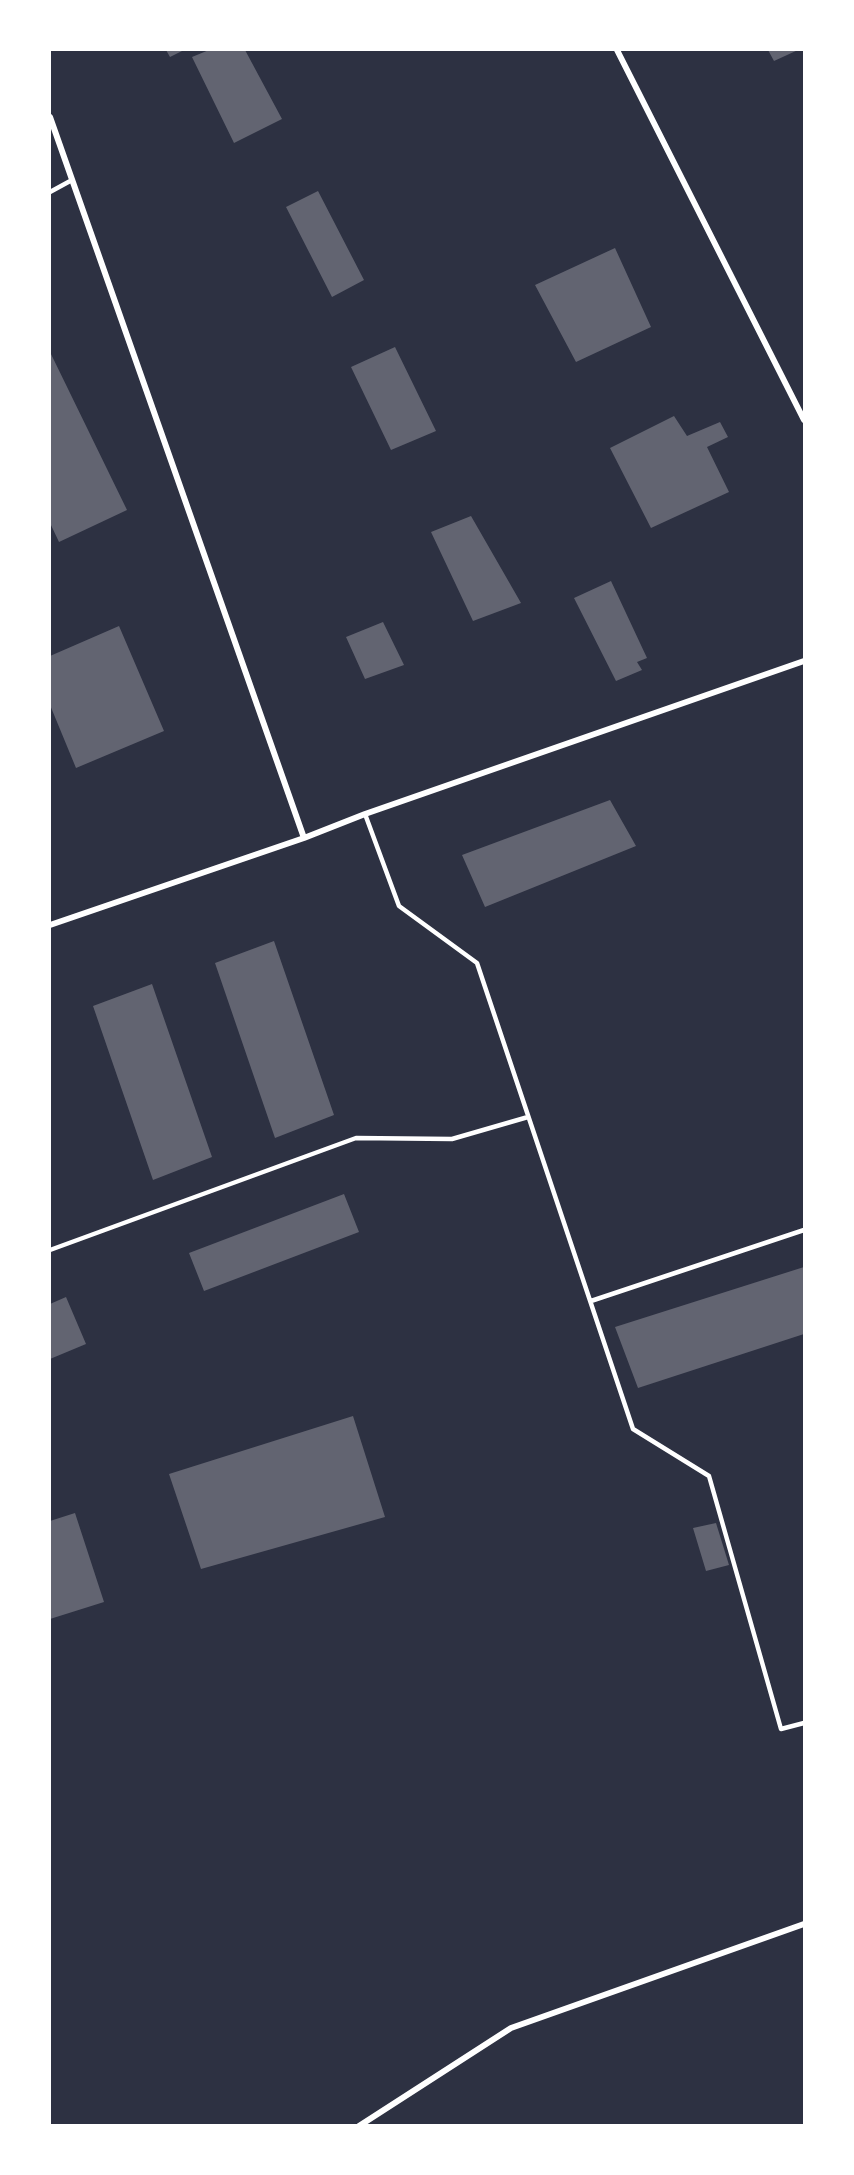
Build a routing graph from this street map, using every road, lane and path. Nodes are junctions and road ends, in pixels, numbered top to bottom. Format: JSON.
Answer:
{"nodes":[{"id":1,"x":617,"y":50,"type":"edge"},
{"id":2,"x":50,"y":117,"type":"edge"},
{"id":3,"x":72,"y":180,"type":"junction"},
{"id":4,"x":50,"y":192,"type":"edge"},
{"id":5,"x":804,"y":420,"type":"edge"},
{"id":6,"x":804,"y":661,"type":"edge"},
{"id":7,"x":365,"y":814,"type":"junction"},
{"id":8,"x":304,"y":838,"type":"junction"},
{"id":9,"x":50,"y":925,"type":"edge"},
{"id":10,"x":528,"y":1117,"type":"junction"},
{"id":11,"x":804,"y":1230,"type":"edge"},
{"id":12,"x":50,"y":1250,"type":"edge"},
{"id":13,"x":591,"y":1301,"type":"junction"},
{"id":14,"x":804,"y":1723,"type":"edge"},
{"id":15,"x":804,"y":1924,"type":"edge"},
{"id":16,"x":359,"y":2126,"type":"edge"}],
"edges":[{"from":1,"to":5,"type":"street"},
{"from":2,"to":3,"type":"street"},
{"from":3,"to":4,"type":"lane"},
{"from":3,"to":8,"type":"street"},
{"from":6,"to":7,"type":"street"},
{"from":7,"to":8,"type":"street"},
{"from":7,"to":10,"type":"lane"},
{"from":8,"to":9,"type":"street"},
{"from":10,"to":12,"type":"lane"},
{"from":10,"to":13,"type":"lane"},
{"from":11,"to":13,"type":"lane"},
{"from":13,"to":14,"type":"lane"},
{"from":15,"to":16,"type":"street"}]}
